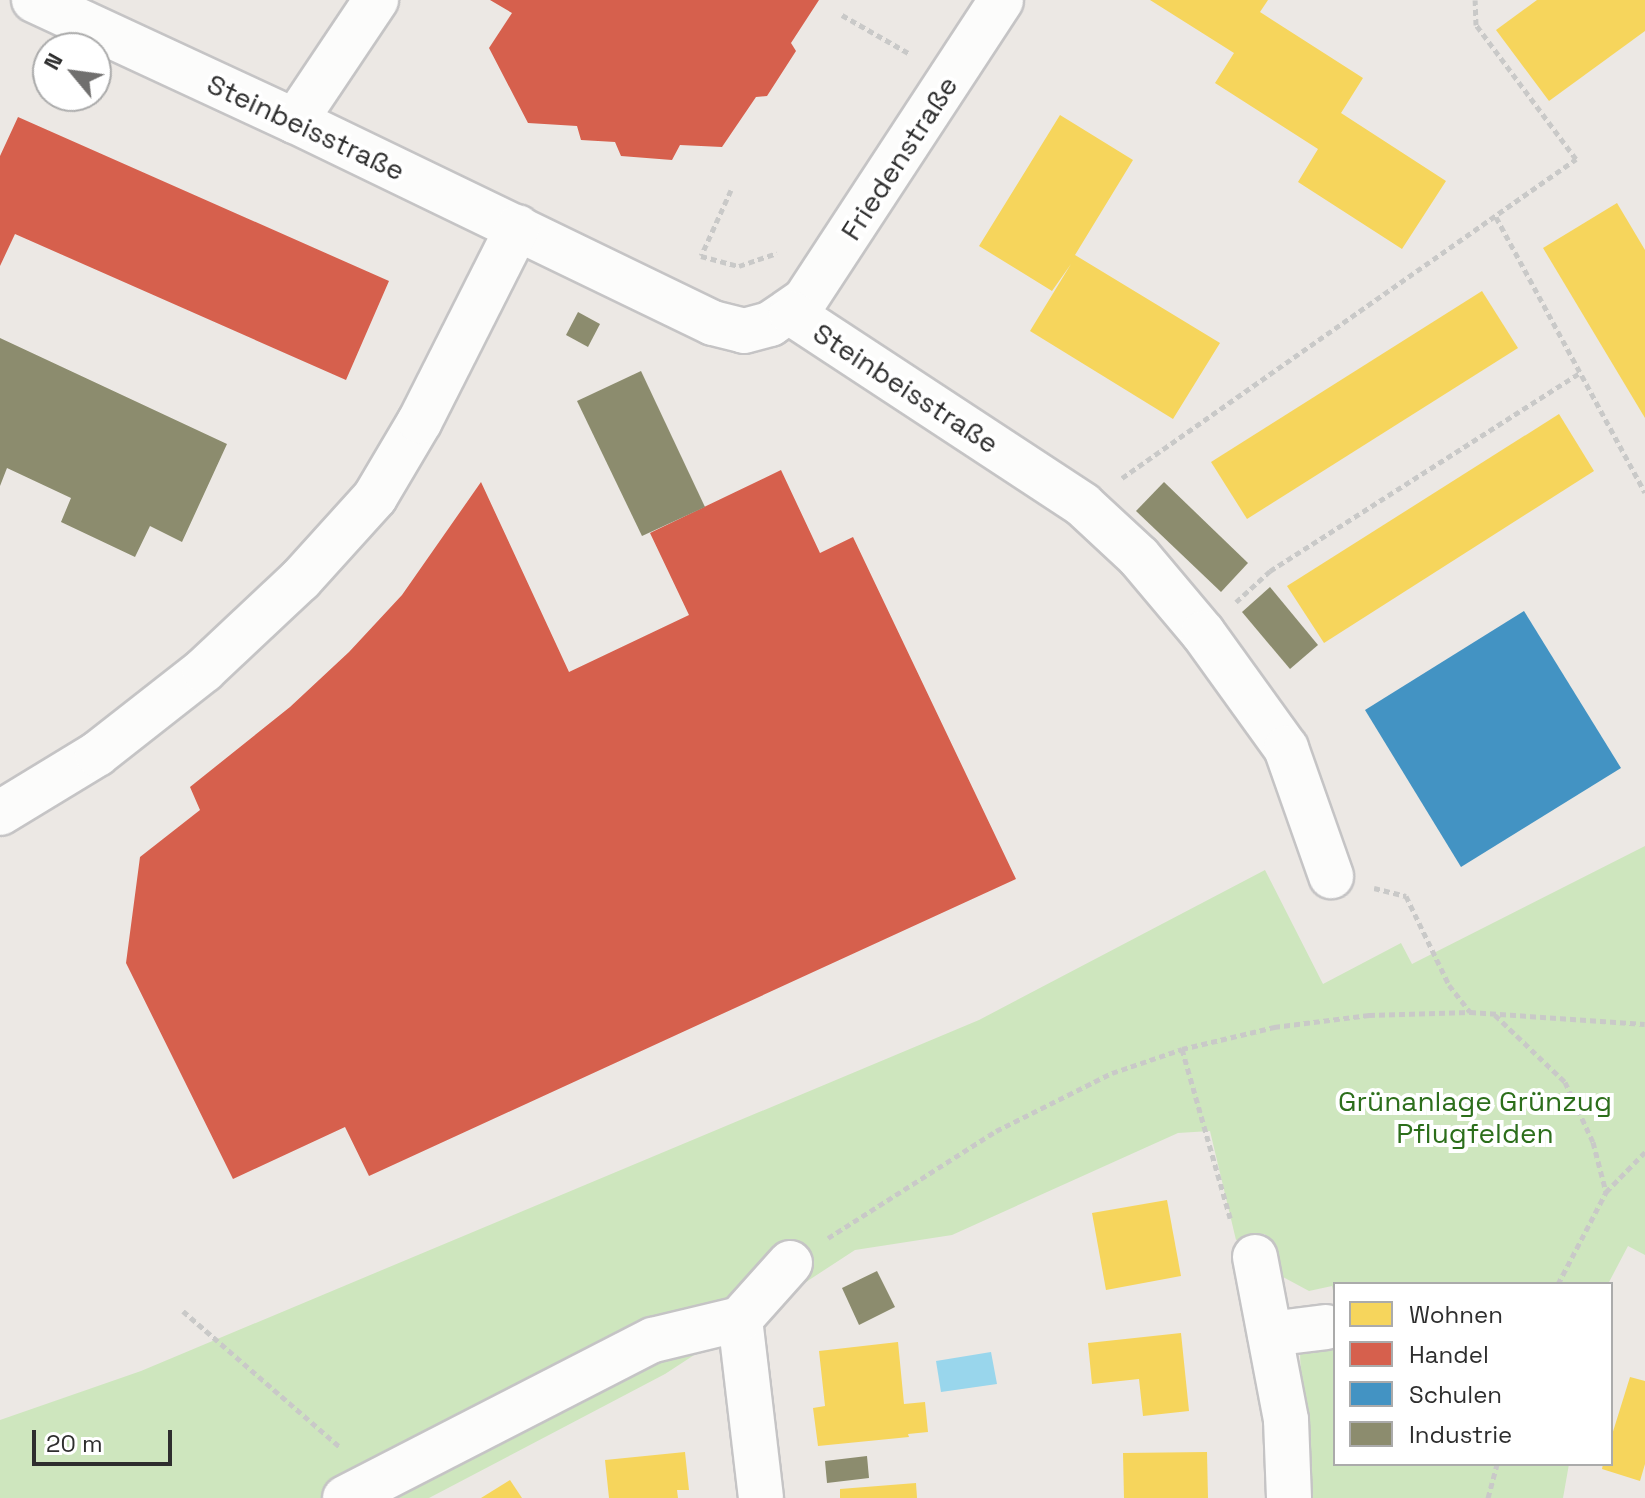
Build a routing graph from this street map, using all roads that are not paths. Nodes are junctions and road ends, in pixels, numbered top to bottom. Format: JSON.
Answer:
{"nodes":[{"id":1,"x":34,"y":0,"type":"edge"},
{"id":2,"x":376,"y":0,"type":"edge"},
{"id":3,"x":1001,"y":0,"type":"edge"},
{"id":4,"x":295,"y":121,"type":"junction"},
{"id":5,"x":518,"y":227,"type":"junction"},
{"id":6,"x":791,"y":313,"type":"junction"},
{"id":7,"x":0,"y":813,"type":"edge"},
{"id":8,"x":1331,"y":876,"type":"road end"},
{"id":9,"x":1255,"y":1257,"type":"road end"},
{"id":10,"x":790,"y":1263,"type":"road end"},
{"id":11,"x":740,"y":1319,"type":"junction"},
{"id":12,"x":1326,"y":1327,"type":"dead end"},
{"id":13,"x":1270,"y":1334,"type":"junction"},
{"id":14,"x":361,"y":1489,"type":"edge"},
{"id":15,"x":761,"y":1498,"type":"edge"},
{"id":16,"x":1289,"y":1498,"type":"edge"}],
"edges":[{"from":1,"to":4,"type":"street","name":"Steinbeisstraße"},
{"from":2,"to":4,"type":"street"},
{"from":3,"to":6,"type":"street","name":"Friedenstraße"},
{"from":4,"to":5,"type":"street","name":"Steinbeisstraße"},
{"from":5,"to":6,"type":"street","name":"Steinbeisstraße"},
{"from":5,"to":7,"type":"street"},
{"from":6,"to":8,"type":"street","name":"Steinbeisstraße"},
{"from":9,"to":13,"type":"street"},
{"from":10,"to":11,"type":"street"},
{"from":11,"to":14,"type":"street"},
{"from":11,"to":15,"type":"street"},
{"from":12,"to":13,"type":"street"},
{"from":13,"to":16,"type":"street"}]}
